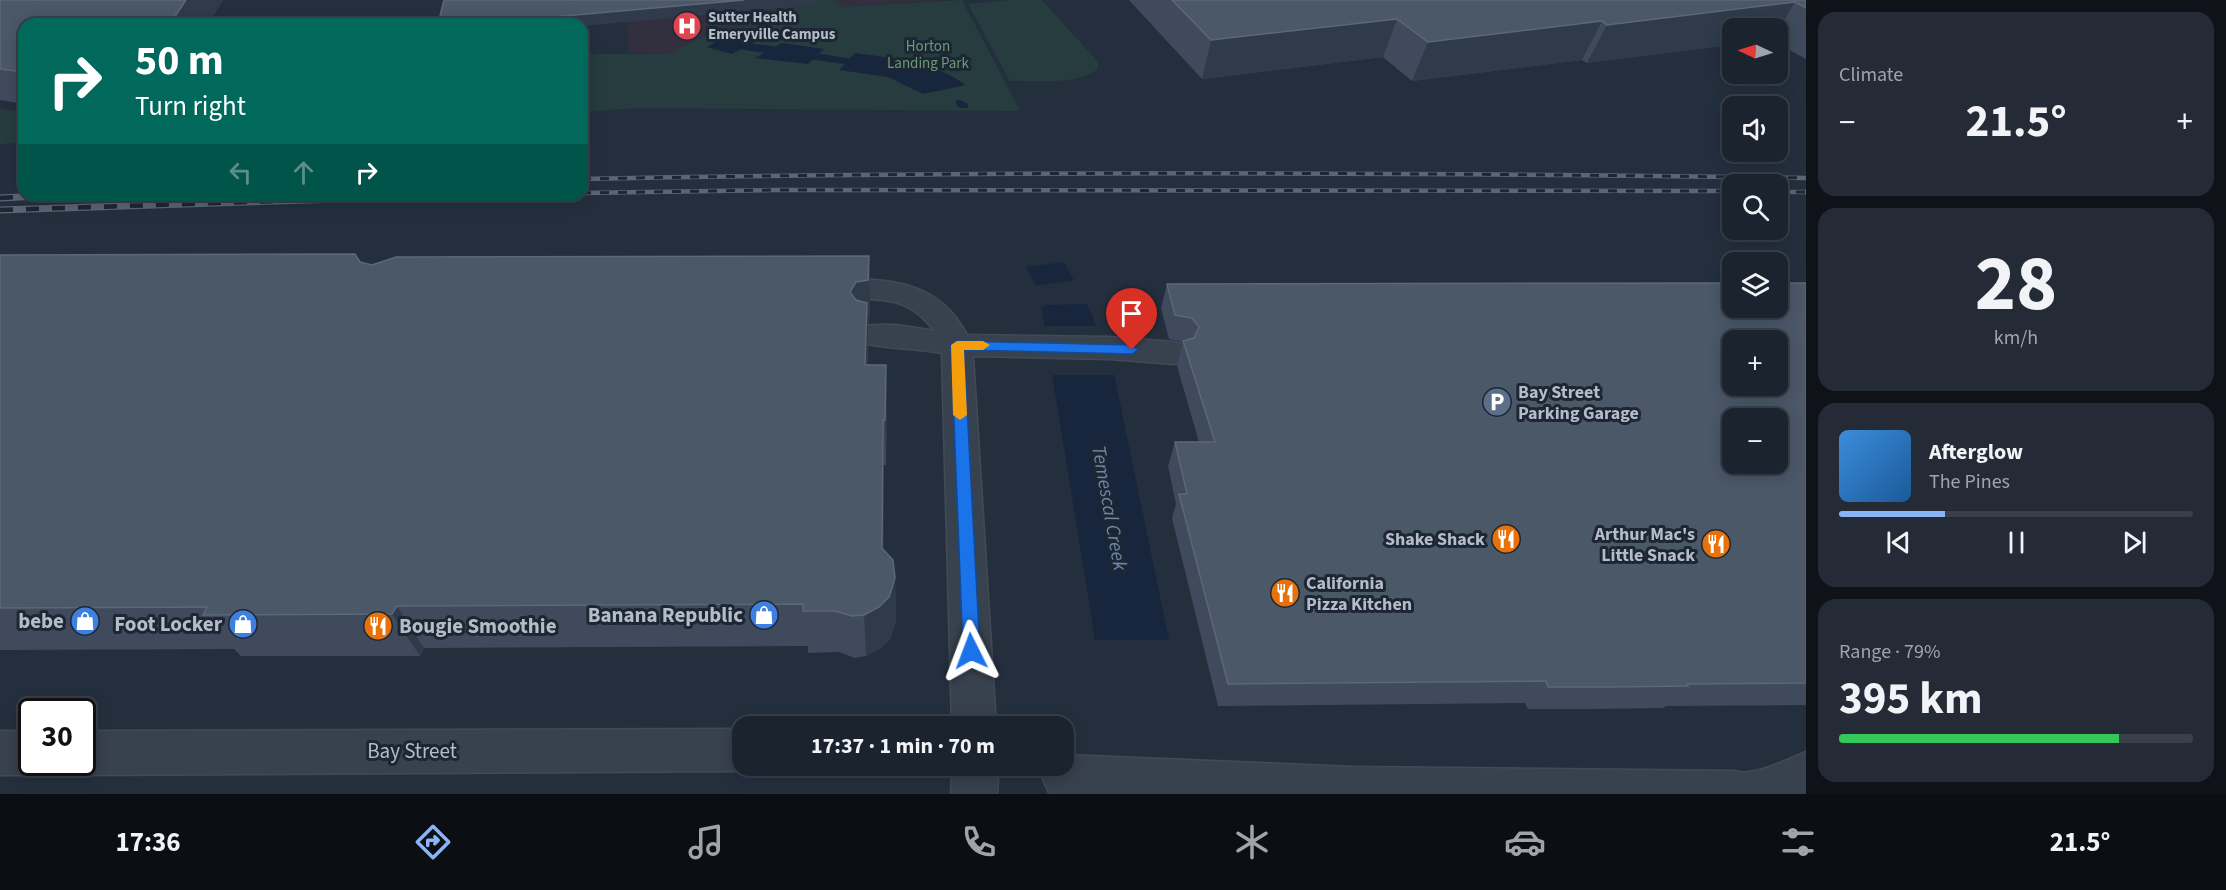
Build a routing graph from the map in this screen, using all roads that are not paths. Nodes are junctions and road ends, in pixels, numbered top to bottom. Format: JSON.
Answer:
{"nodes":[{"id":1,"x":798,"y":288,"type":"edge"},
{"id":2,"x":869,"y":335,"type":"edge"},
{"id":3,"x":957,"y":345,"type":"junction"},
{"id":4,"x":1174,"y":354,"type":"dead end"},
{"id":5,"x":971,"y":716,"type":"edge"},
{"id":6,"x":732,"y":750,"type":"edge"},
{"id":7,"x":0,"y":753,"type":"edge"},
{"id":8,"x":18,"y":753,"type":"edge"},
{"id":9,"x":96,"y":753,"type":"edge"},
{"id":10,"x":1806,"y":774,"type":"edge"},
{"id":11,"x":1065,"y":777,"type":"dead end"},
{"id":12,"x":1734,"y":794,"type":"edge"},
{"id":13,"x":1749,"y":794,"type":"edge"}],
"edges":[{"from":1,"to":3,"type":"street"},
{"from":2,"to":3,"type":"street"},
{"from":3,"to":4,"type":"street"},
{"from":3,"to":5,"type":"street"},
{"from":6,"to":9,"type":"street","name":"Bay Street"},
{"from":7,"to":8,"type":"street"},
{"from":10,"to":13,"type":"street"},
{"from":11,"to":12,"type":"street"}]}
